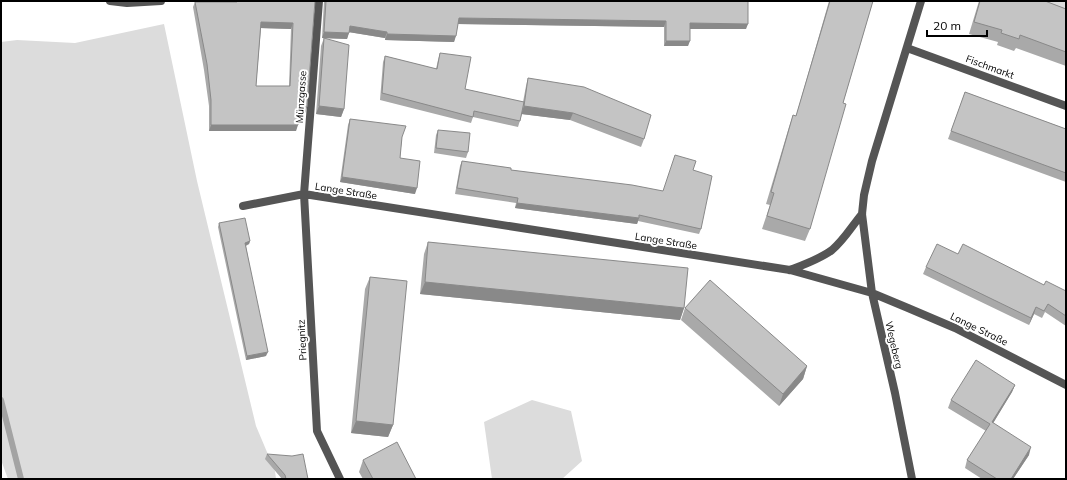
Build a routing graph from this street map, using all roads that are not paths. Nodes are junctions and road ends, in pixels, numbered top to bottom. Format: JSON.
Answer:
{"nodes":[{"id":1,"x":110,"y":1,"type":"edge"},
{"id":2,"x":161,"y":1,"type":"edge"},
{"id":3,"x":319,"y":1,"type":"edge"},
{"id":4,"x":921,"y":1,"type":"edge"},
{"id":5,"x":907,"y":48,"type":"junction"},
{"id":6,"x":1066,"y":106,"type":"edge"},
{"id":7,"x":304,"y":194,"type":"junction"},
{"id":8,"x":243,"y":206,"type":"dead end"},
{"id":9,"x":862,"y":214,"type":"junction"},
{"id":10,"x":790,"y":270,"type":"junction"},
{"id":11,"x":872,"y":293,"type":"junction"},
{"id":12,"x":1066,"y":385,"type":"edge"},
{"id":13,"x":340,"y":479,"type":"edge"},
{"id":14,"x":912,"y":479,"type":"edge"}],
"edges":[{"from":1,"to":2,"type":"street"},
{"from":3,"to":7,"type":"street","name":"Münzgasse"},
{"from":4,"to":5,"type":"street","name":"Wegeberg"},
{"from":5,"to":6,"type":"street","name":"Fischmarkt"},
{"from":5,"to":9,"type":"street","name":"Wegeberg"},
{"from":7,"to":8,"type":"street","name":"Lange Straße"},
{"from":7,"to":10,"type":"street","name":"Lange Straße"},
{"from":7,"to":13,"type":"street","name":"Priegnitz"},
{"from":9,"to":10,"type":"street"},
{"from":9,"to":11,"type":"street","name":"Wegeberg"},
{"from":10,"to":11,"type":"street","name":"Lange Straße"},
{"from":11,"to":12,"type":"street","name":"Lange Straße"},
{"from":11,"to":14,"type":"street","name":"Wegeberg"}]}
